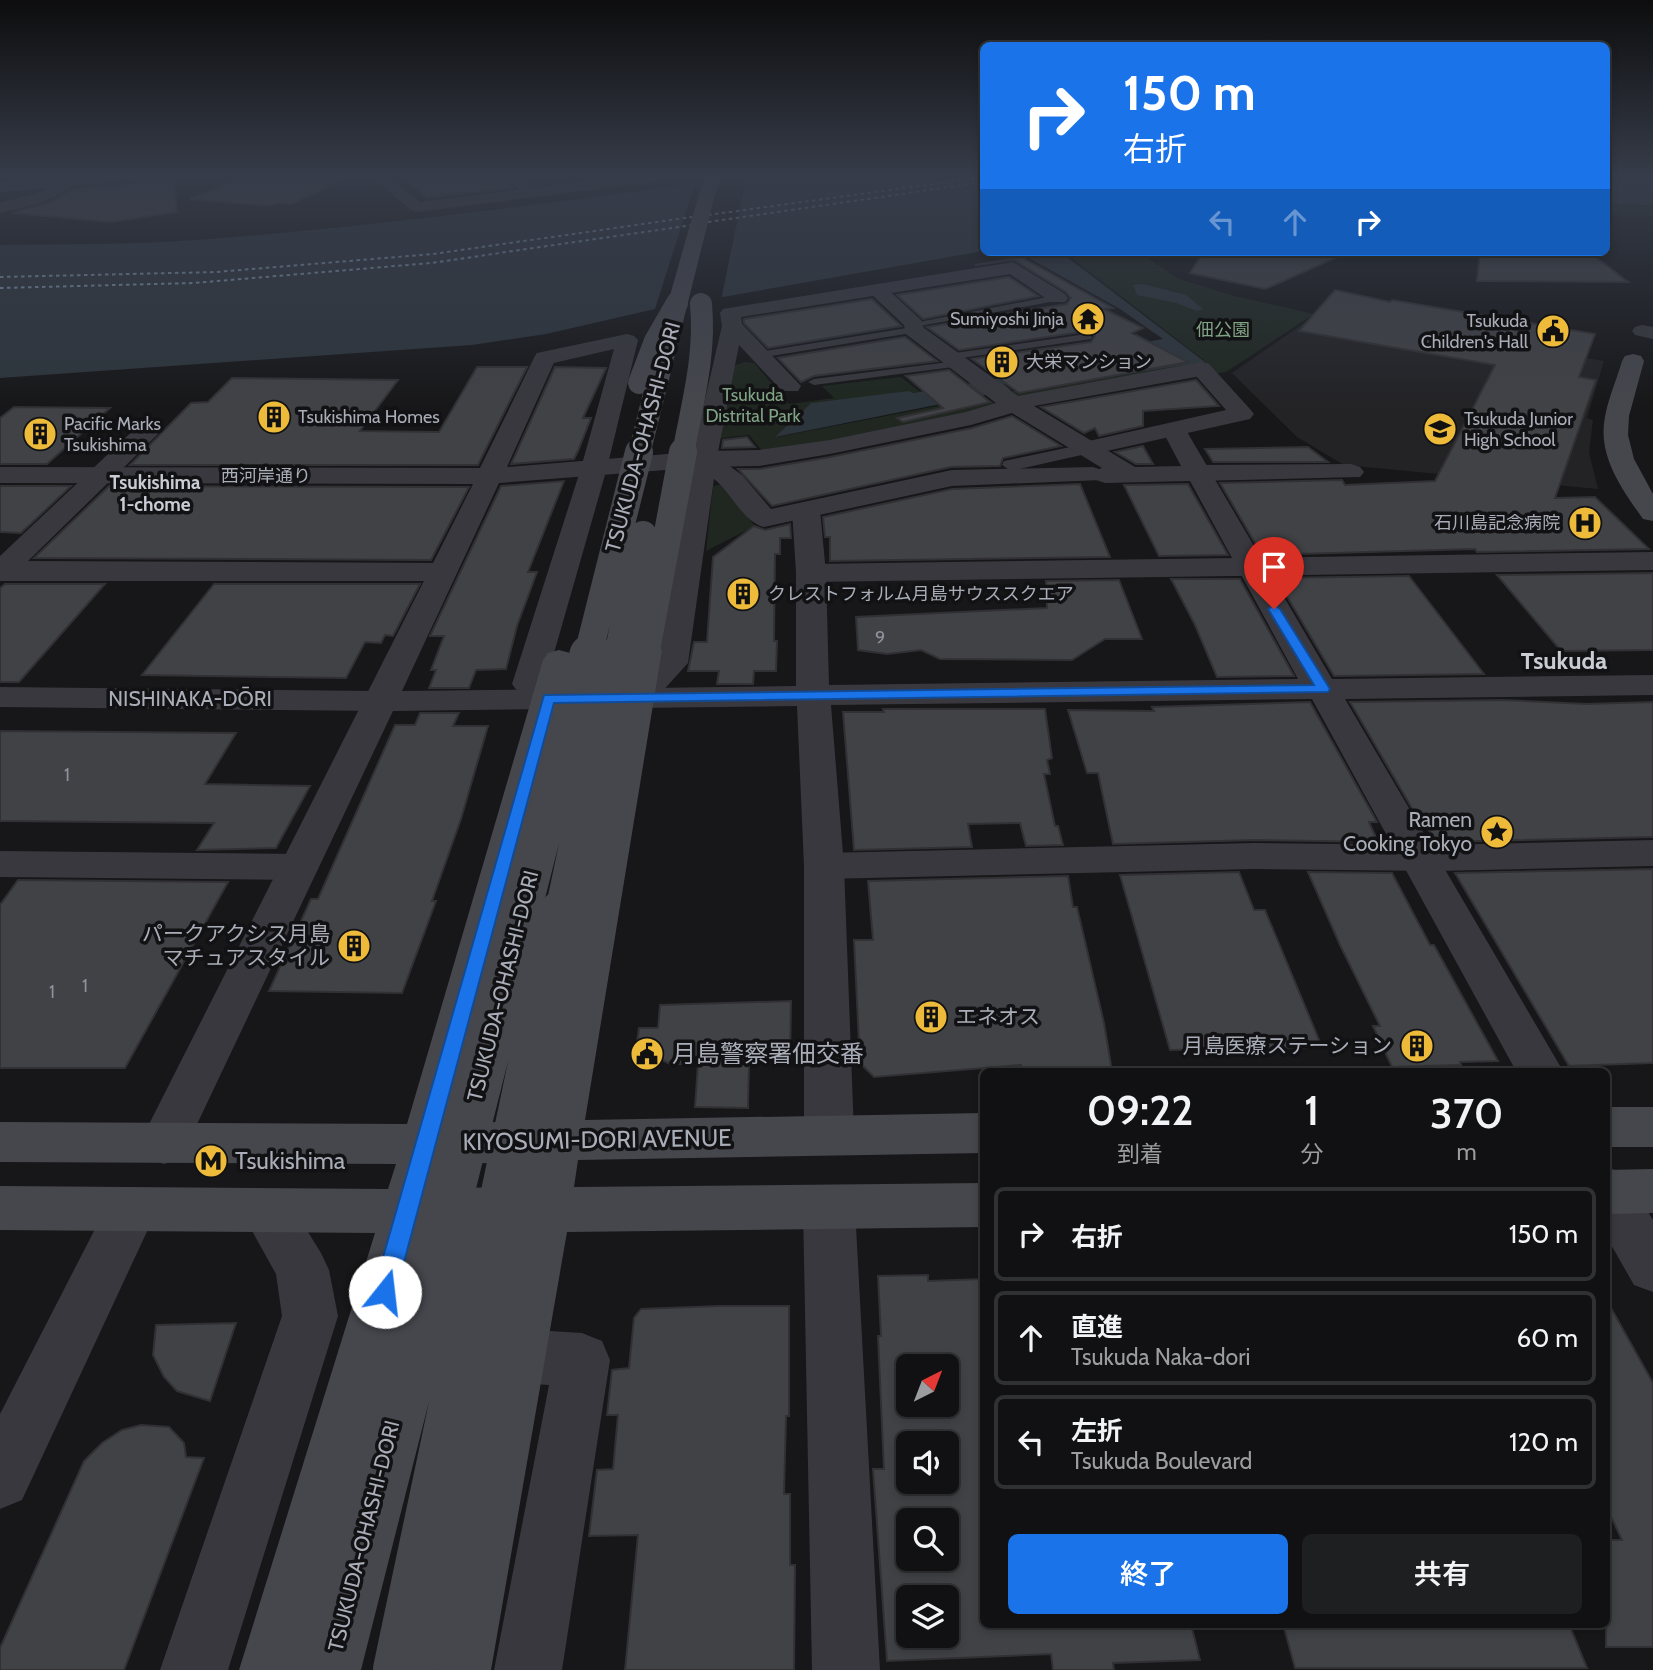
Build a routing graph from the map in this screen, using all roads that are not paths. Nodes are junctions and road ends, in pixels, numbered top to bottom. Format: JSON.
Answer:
{"nodes":[{"id":1,"x":701,"y":252,"type":"edge"},
{"id":2,"x":877,"y":290,"type":"junction"},
{"id":3,"x":1058,"y":298,"type":"joint"},
{"id":4,"x":694,"y":299,"type":"junction"},
{"id":5,"x":732,"y":326,"type":"junction"},
{"id":6,"x":913,"y":327,"type":"junction"},
{"id":7,"x":1087,"y":337,"type":"dead end"},
{"id":8,"x":759,"y":355,"type":"junction"},
{"id":9,"x":952,"y":360,"type":"junction"},
{"id":10,"x":1633,"y":361,"type":"dead end"},
{"id":11,"x":814,"y":382,"type":"dead end"},
{"id":12,"x":790,"y":386,"type":"dead end"},
{"id":13,"x":1009,"y":399,"type":"junction"},
{"id":14,"x":149,"y":429,"type":"dead end"},
{"id":15,"x":1174,"y":430,"type":"junction"},
{"id":16,"x":1089,"y":448,"type":"junction"},
{"id":17,"x":704,"y":459,"type":"junction"},
{"id":18,"x":1011,"y":465,"type":"joint"},
{"id":19,"x":594,"y":468,"type":"junction"},
{"id":20,"x":1351,"y":472,"type":"dead end"},
{"id":21,"x":1197,"y":473,"type":"junction"},
{"id":22,"x":1129,"y":474,"type":"junction"},
{"id":23,"x":0,"y":475,"type":"edge"},
{"id":24,"x":99,"y":475,"type":"junction"},
{"id":25,"x":490,"y":476,"type":"junction"},
{"id":26,"x":973,"y":476,"type":"junction"},
{"id":27,"x":806,"y":510,"type":"junction"},
{"id":28,"x":1653,"y":513,"type":"edge"},
{"id":29,"x":1653,"y":561,"type":"edge"},
{"id":30,"x":1249,"y":566,"type":"junction"},
{"id":31,"x":1,"y":571,"type":"edge"},
{"id":32,"x":442,"y":572,"type":"junction"},
{"id":33,"x":811,"y":573,"type":"junction"},
{"id":34,"x":554,"y":679,"type":"junction"},
{"id":35,"x":1653,"y":685,"type":"edge"},
{"id":36,"x":1323,"y":689,"type":"junction"},
{"id":37,"x":814,"y":695,"type":"junction"},
{"id":38,"x":0,"y":698,"type":"edge"},
{"id":39,"x":638,"y":698,"type":"junction"},
{"id":40,"x":379,"y":701,"type":"junction"},
{"id":41,"x":1653,"y":853,"type":"edge"},
{"id":42,"x":1417,"y":857,"type":"junction"},
{"id":43,"x":0,"y":864,"type":"edge"},
{"id":44,"x":824,"y":866,"type":"junction"},
{"id":45,"x":299,"y":867,"type":"junction"},
{"id":46,"x":1538,"y":1068,"type":"edge"},
{"id":47,"x":1610,"y":1128,"type":"edge"},
{"id":48,"x":1653,"y":1128,"type":"edge"},
{"id":49,"x":829,"y":1133,"type":"junction"},
{"id":50,"x":980,"y":1133,"type":"edge"},
{"id":51,"x":0,"y":1142,"type":"edge"},
{"id":52,"x":556,"y":1142,"type":"junction"},
{"id":53,"x":164,"y":1144,"type":"junction"},
{"id":54,"x":425,"y":1144,"type":"junction"},
{"id":55,"x":1619,"y":1191,"type":"edge"},
{"id":56,"x":980,"y":1205,"type":"edge"},
{"id":57,"x":0,"y":1208,"type":"edge"},
{"id":58,"x":544,"y":1208,"type":"junction"},
{"id":59,"x":828,"y":1208,"type":"junction"},
{"id":60,"x":131,"y":1210,"type":"junction"},
{"id":61,"x":267,"y":1211,"type":"junction"},
{"id":62,"x":407,"y":1212,"type":"junction"},
{"id":63,"x":1653,"y":1268,"type":"edge"},
{"id":64,"x":518,"y":1356,"type":"junction"},
{"id":65,"x":0,"y":1478,"type":"edge"},
{"id":66,"x":194,"y":1670,"type":"edge"},
{"id":67,"x":272,"y":1670,"type":"edge"},
{"id":68,"x":330,"y":1670,"type":"edge"},
{"id":69,"x":403,"y":1670,"type":"edge"},
{"id":70,"x":457,"y":1670,"type":"edge"},
{"id":71,"x":528,"y":1670,"type":"edge"},
{"id":72,"x":846,"y":1670,"type":"edge"}],
"edges":[{"from":1,"to":4,"type":"main road"},
{"from":2,"to":3,"type":"street"},
{"from":2,"to":5,"type":"street"},
{"from":2,"to":6,"type":"street"},
{"from":3,"to":6,"type":"lane"},
{"from":4,"to":34,"type":"main road","bridge":true},
{"from":4,"to":39,"type":"main road","bridge":true},
{"from":4,"to":68,"type":"main road","name":"TSUKUDA-OHASHI-DORI","bridge":true},
{"from":4,"to":69,"type":"main road","name":"TSUKUDA-OHASHI-DORI","bridge":true},
{"from":5,"to":8,"type":"street"},
{"from":5,"to":17,"type":"street"},
{"from":6,"to":8,"type":"lane"},
{"from":6,"to":9,"type":"street"},
{"from":7,"to":9,"type":"lane"},
{"from":8,"to":12,"type":"street"},
{"from":9,"to":11,"type":"lane"},
{"from":9,"to":13,"type":"street"},
{"from":10,"to":28,"type":"main road"},
{"from":13,"to":15,"type":"street","name":"西河岸通り"},
{"from":13,"to":16,"type":"street"},
{"from":13,"to":17,"type":"street","name":"西河岸通り"},
{"from":14,"to":24,"type":"street"},
{"from":15,"to":16,"type":"street"},
{"from":15,"to":21,"type":"street"},
{"from":16,"to":18,"type":"street"},
{"from":16,"to":22,"type":"street"},
{"from":17,"to":19,"type":"street","name":"西河岸通り"},
{"from":17,"to":27,"type":"street"},
{"from":17,"to":39,"type":"street"},
{"from":18,"to":26,"type":"street"},
{"from":19,"to":25,"type":"street","name":"西河岸通り"},
{"from":19,"to":25,"type":"street"},
{"from":19,"to":34,"type":"street"},
{"from":20,"to":21,"type":"street"},
{"from":21,"to":22,"type":"street"},
{"from":21,"to":30,"type":"street"},
{"from":22,"to":26,"type":"street"},
{"from":23,"to":24,"type":"street","name":"西河岸通り"},
{"from":24,"to":25,"type":"street","name":"西河岸通り"},
{"from":24,"to":31,"type":"street"},
{"from":25,"to":32,"type":"street"},
{"from":26,"to":27,"type":"street"},
{"from":27,"to":33,"type":"street"},
{"from":29,"to":30,"type":"street"},
{"from":30,"to":33,"type":"street"},
{"from":30,"to":36,"type":"street"},
{"from":31,"to":32,"type":"street"},
{"from":32,"to":40,"type":"street"},
{"from":33,"to":37,"type":"street"},
{"from":34,"to":39,"type":"street","name":"NISHINAKA-DŌRI"},
{"from":34,"to":40,"type":"street","name":"NISHINAKA-DŌRI"},
{"from":34,"to":54,"type":"main road"},
{"from":35,"to":36,"type":"street","name":"NISHINAKA-DŌRI"},
{"from":36,"to":37,"type":"street","name":"NISHINAKA-DŌRI"},
{"from":36,"to":42,"type":"street"},
{"from":37,"to":39,"type":"street","name":"NISHINAKA-DŌRI"},
{"from":37,"to":44,"type":"street"},
{"from":38,"to":40,"type":"street","name":"NISHINAKA-DŌRI"},
{"from":39,"to":52,"type":"main road"},
{"from":40,"to":45,"type":"street"},
{"from":41,"to":42,"type":"street"},
{"from":42,"to":44,"type":"street"},
{"from":42,"to":46,"type":"street"},
{"from":43,"to":45,"type":"street"},
{"from":44,"to":49,"type":"street"},
{"from":45,"to":53,"type":"street"},
{"from":47,"to":48,"type":"main road"},
{"from":49,"to":50,"type":"main road","name":"KIYOSUMI-DORI AVENUE"},
{"from":49,"to":52,"type":"main road","name":"KIYOSUMI-DORI AVENUE"},
{"from":51,"to":53,"type":"main road","name":"KIYOSUMI-DORI AVENUE"},
{"from":52,"to":54,"type":"main road","name":"KIYOSUMI-DORI AVENUE"},
{"from":52,"to":58,"type":"main road"},
{"from":53,"to":54,"type":"main road","name":"KIYOSUMI-DORI AVENUE"},
{"from":54,"to":62,"type":"main road"},
{"from":55,"to":63,"type":"street"},
{"from":56,"to":59,"type":"main road"},
{"from":57,"to":60,"type":"main road"},
{"from":58,"to":59,"type":"main road"},
{"from":58,"to":62,"type":"main road"},
{"from":58,"to":64,"type":"main road"},
{"from":59,"to":72,"type":"street"},
{"from":60,"to":61,"type":"main road"},
{"from":60,"to":65,"type":"street"},
{"from":61,"to":62,"type":"main road"},
{"from":61,"to":66,"type":"street"},
{"from":62,"to":67,"type":"main road"},
{"from":64,"to":70,"type":"main road"},
{"from":64,"to":71,"type":"street"}]}
